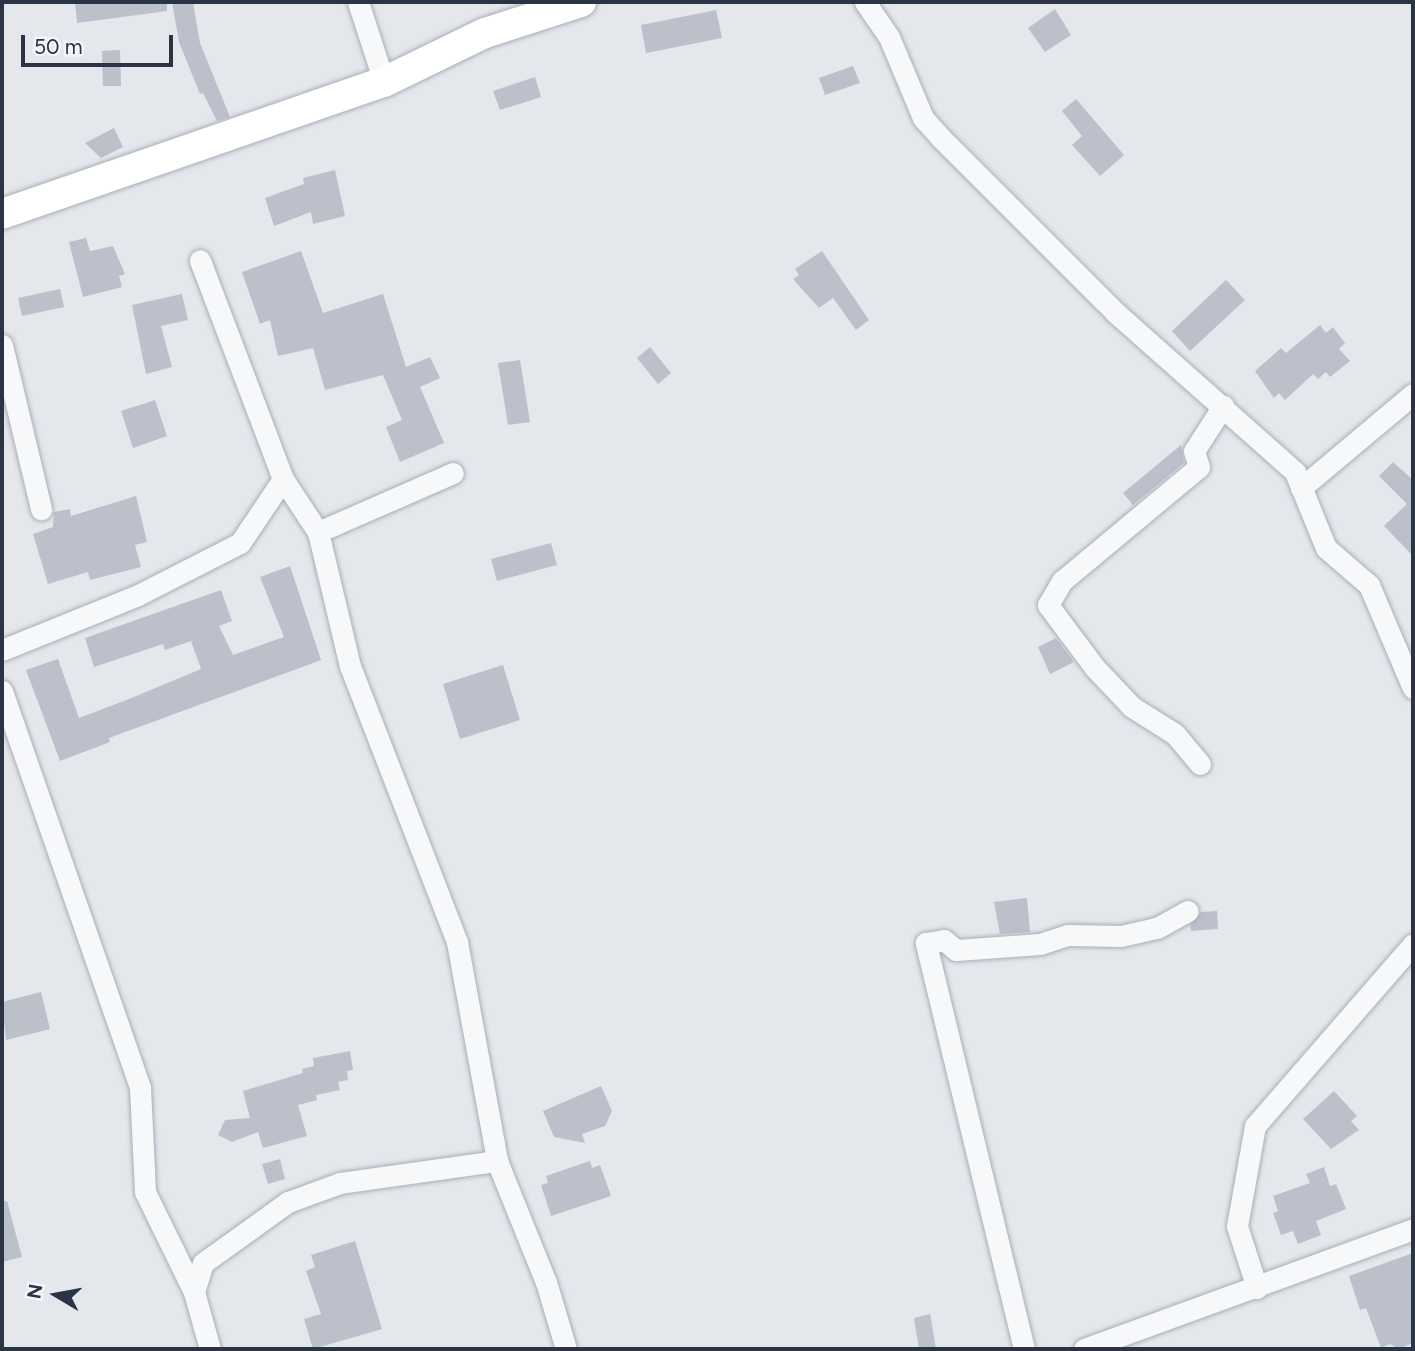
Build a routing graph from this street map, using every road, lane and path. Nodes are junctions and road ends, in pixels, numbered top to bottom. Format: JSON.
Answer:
{"nodes":[{"id":1,"x":358,"y":2,"type":"edge"},
{"id":2,"x":581,"y":2,"type":"edge"},
{"id":3,"x":865,"y":2,"type":"edge"},
{"id":4,"x":384,"y":82,"type":"junction"},
{"id":5,"x":2,"y":214,"type":"edge"},
{"id":6,"x":200,"y":260,"type":"dead end"},
{"id":7,"x":2,"y":345,"type":"edge"},
{"id":8,"x":1413,"y":394,"type":"edge"},
{"id":9,"x":1223,"y":406,"type":"junction"},
{"id":10,"x":453,"y":473,"type":"dead end"},
{"id":11,"x":283,"y":479,"type":"junction"},
{"id":12,"x":1301,"y":488,"type":"junction"},
{"id":13,"x":41,"y":509,"type":"dead end"},
{"id":14,"x":318,"y":532,"type":"junction"},
{"id":15,"x":2,"y":650,"type":"edge"},
{"id":16,"x":1413,"y":688,"type":"edge"},
{"id":17,"x":2,"y":691,"type":"edge"},
{"id":18,"x":1200,"y":764,"type":"dead end"},
{"id":19,"x":1188,"y":911,"type":"dead end"},
{"id":20,"x":1413,"y":944,"type":"edge"},
{"id":21,"x":497,"y":1161,"type":"junction"},
{"id":22,"x":1413,"y":1229,"type":"edge"},
{"id":23,"x":1257,"y":1288,"type":"junction"},
{"id":24,"x":194,"y":1292,"type":"junction"},
{"id":25,"x":210,"y":1349,"type":"edge"},
{"id":26,"x":566,"y":1349,"type":"edge"},
{"id":27,"x":1024,"y":1349,"type":"edge"},
{"id":28,"x":1084,"y":1349,"type":"edge"}],
"edges":[{"from":1,"to":4,"type":"street"},
{"from":2,"to":4,"type":"street"},
{"from":3,"to":9,"type":"street"},
{"from":4,"to":5,"type":"street"},
{"from":6,"to":11,"type":"street"},
{"from":7,"to":13,"type":"street"},
{"from":8,"to":12,"type":"street"},
{"from":9,"to":12,"type":"street"},
{"from":9,"to":18,"type":"street"},
{"from":10,"to":14,"type":"street"},
{"from":11,"to":14,"type":"street"},
{"from":11,"to":15,"type":"street"},
{"from":12,"to":16,"type":"street"},
{"from":14,"to":21,"type":"street"},
{"from":17,"to":24,"type":"street"},
{"from":19,"to":27,"type":"street"},
{"from":20,"to":23,"type":"street"},
{"from":21,"to":24,"type":"street"},
{"from":21,"to":26,"type":"street"},
{"from":22,"to":23,"type":"street"},
{"from":23,"to":28,"type":"street"},
{"from":24,"to":25,"type":"street"}]}
